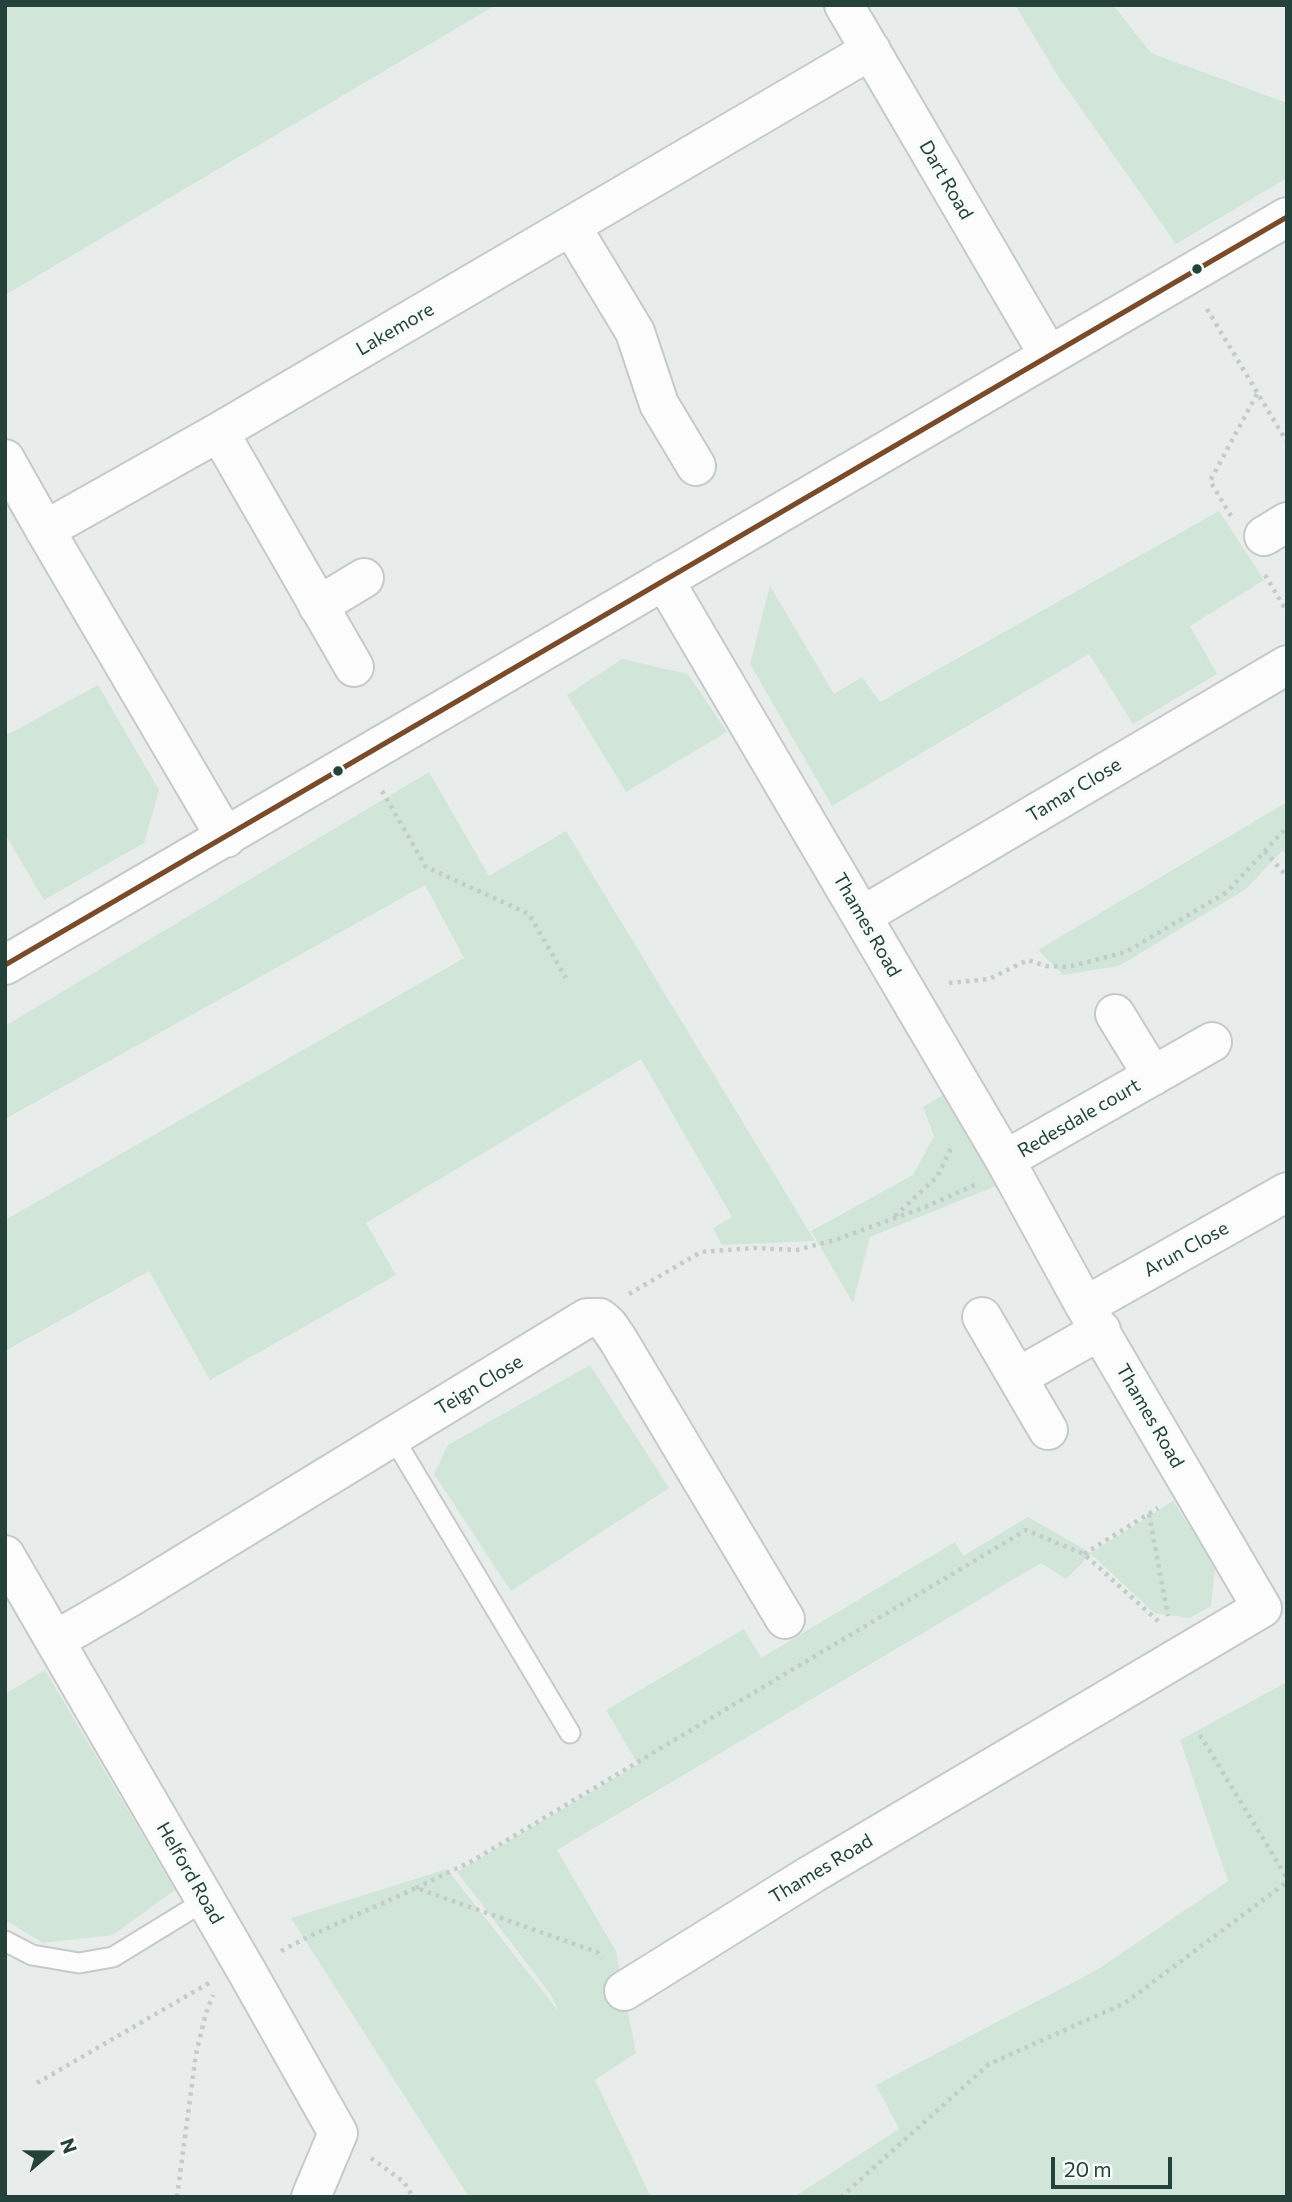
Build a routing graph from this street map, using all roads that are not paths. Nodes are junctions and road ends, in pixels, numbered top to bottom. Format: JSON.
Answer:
{"nodes":[{"id":1,"x":845,"y":5,"type":"edge"},
{"id":2,"x":871,"y":50,"type":"junction"},
{"id":3,"x":1287,"y":217,"type":"edge"},
{"id":4,"x":571,"y":226,"type":"junction"},
{"id":5,"x":1048,"y":355,"type":"junction"},
{"id":6,"x":219,"y":432,"type":"junction"},
{"id":7,"x":5,"y":459,"type":"edge"},
{"id":8,"x":696,"y":466,"type":"dead end"},
{"id":9,"x":45,"y":530,"type":"junction"},
{"id":10,"x":364,"y":579,"type":"dead end"},
{"id":11,"x":664,"y":580,"type":"junction"},
{"id":12,"x":318,"y":606,"type":"junction"},
{"id":13,"x":1287,"y":665,"type":"edge"},
{"id":14,"x":354,"y":667,"type":"dead end"},
{"id":15,"x":226,"y":838,"type":"junction"},
{"id":16,"x":862,"y":916,"type":"junction"},
{"id":17,"x":5,"y":965,"type":"edge"},
{"id":18,"x":1115,"y":1014,"type":"dead end"},
{"id":19,"x":1212,"y":1042,"type":"dead end"},
{"id":20,"x":1153,"y":1076,"type":"junction"},
{"id":21,"x":1005,"y":1160,"type":"junction"},
{"id":22,"x":1287,"y":1192,"type":"edge"},
{"id":23,"x":982,"y":1317,"type":"dead end"},
{"id":24,"x":1093,"y":1318,"type":"junction"},
{"id":25,"x":1018,"y":1377,"type":"junction"},
{"id":26,"x":1048,"y":1430,"type":"dead end"},
{"id":27,"x":393,"y":1437,"type":"junction"},
{"id":28,"x":5,"y":1555,"type":"edge"},
{"id":29,"x":785,"y":1619,"type":"dead end"},
{"id":30,"x":56,"y":1640,"type":"junction"},
{"id":31,"x":570,"y":1733,"type":"dead end"},
{"id":32,"x":206,"y":1900,"type":"junction"},
{"id":33,"x":5,"y":1941,"type":"edge"},
{"id":34,"x":624,"y":1991,"type":"dead end"},
{"id":35,"x":311,"y":2197,"type":"edge"}],
"edges":[{"from":1,"to":2,"type":"street","name":"Dart Road"},
{"from":2,"to":4,"type":"street","name":"Lakemore"},
{"from":2,"to":5,"type":"street","name":"Dart Road"},
{"from":3,"to":5,"type":"street"},
{"from":4,"to":6,"type":"street","name":"Lakemore"},
{"from":4,"to":8,"type":"street"},
{"from":5,"to":11,"type":"street"},
{"from":6,"to":9,"type":"street","name":"Lakemore"},
{"from":6,"to":12,"type":"street"},
{"from":7,"to":9,"type":"street"},
{"from":9,"to":15,"type":"street"},
{"from":10,"to":12,"type":"street"},
{"from":11,"to":15,"type":"street"},
{"from":11,"to":16,"type":"street","name":"Thames Road"},
{"from":12,"to":14,"type":"street"},
{"from":13,"to":16,"type":"street","name":"Tamar Close"},
{"from":15,"to":17,"type":"street"},
{"from":16,"to":21,"type":"street","name":"Thames Road"},
{"from":18,"to":20,"type":"street","name":"Redesdale court"},
{"from":19,"to":20,"type":"street","name":"Redesdale court"},
{"from":20,"to":21,"type":"street","name":"Redesdale court"},
{"from":21,"to":24,"type":"street","name":"Thames Road"},
{"from":22,"to":24,"type":"street","name":"Arun Close"},
{"from":23,"to":25,"type":"street"},
{"from":24,"to":25,"type":"street","name":"Arun Close"},
{"from":24,"to":34,"type":"street","name":"Thames Road"},
{"from":25,"to":26,"type":"street"},
{"from":27,"to":29,"type":"street","name":"Teign Close"},
{"from":27,"to":30,"type":"street","name":"Teign Close"},
{"from":27,"to":31,"type":"lane"},
{"from":28,"to":30,"type":"street","name":"Helford Road"},
{"from":30,"to":32,"type":"street","name":"Helford Road"},
{"from":32,"to":33,"type":"lane"},
{"from":32,"to":35,"type":"street","name":"Helford Road"}]}
